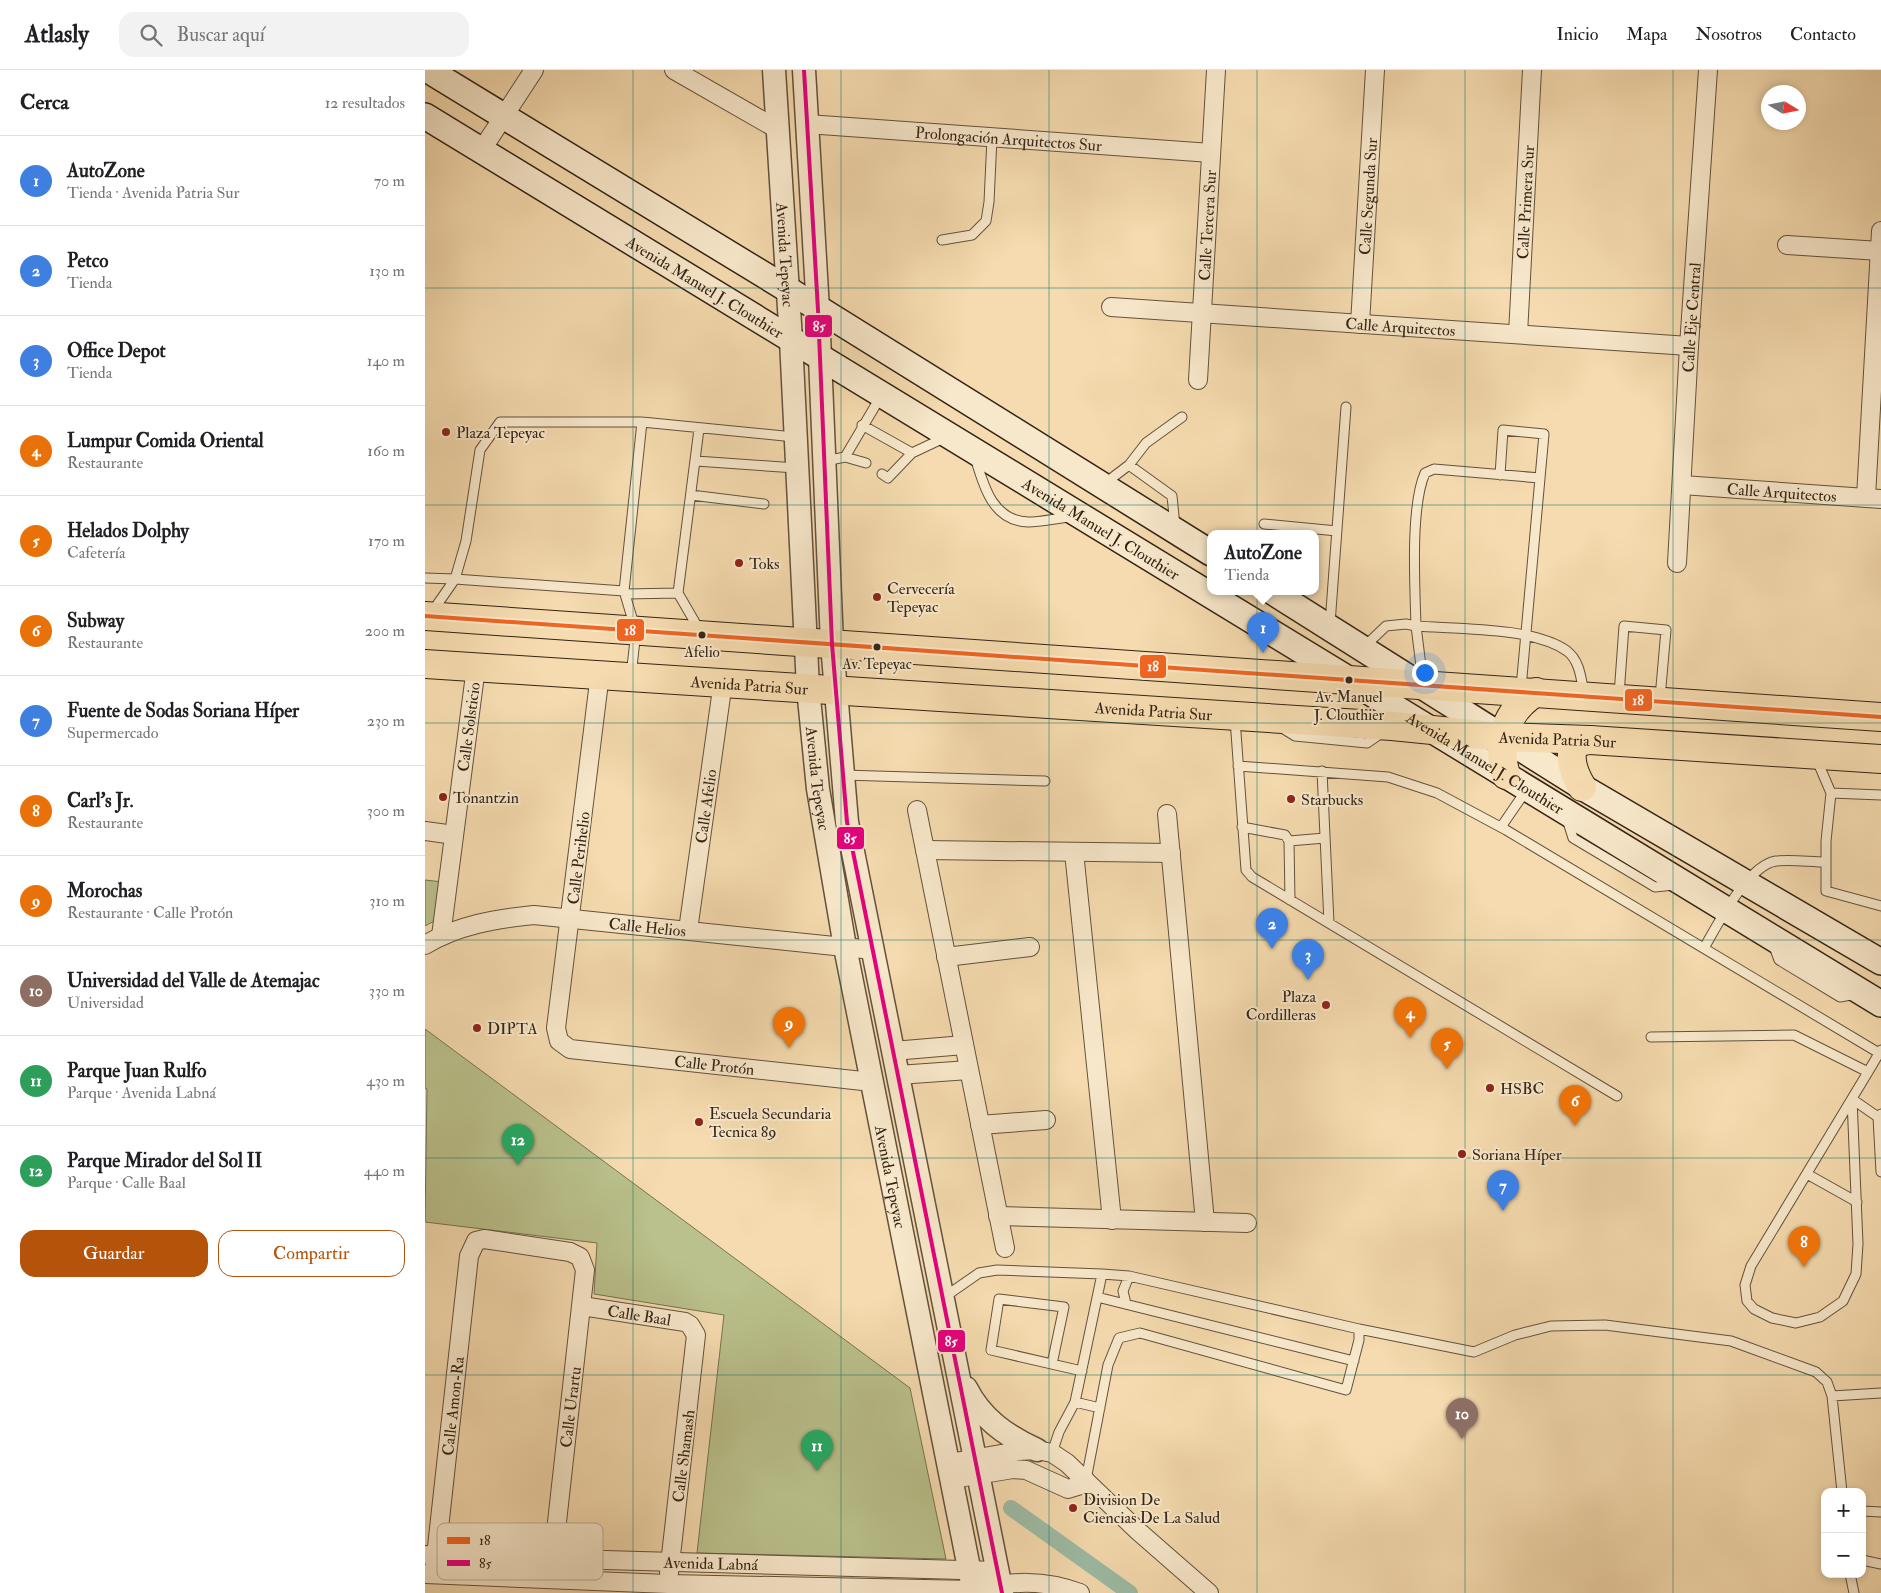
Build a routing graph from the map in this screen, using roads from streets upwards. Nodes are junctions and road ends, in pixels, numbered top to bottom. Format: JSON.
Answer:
{"nodes":[{"id":1,"x":534,"y":70,"type":"edge"},
{"id":2,"x":674,"y":70,"type":"edge"},
{"id":3,"x":773,"y":70,"type":"edge"},
{"id":4,"x":804,"y":70,"type":"edge"},
{"id":5,"x":1216,"y":70,"type":"edge"},
{"id":6,"x":1375,"y":70,"type":"edge"},
{"id":7,"x":1532,"y":70,"type":"edge"},
{"id":8,"x":1708,"y":70,"type":"edge"},
{"id":9,"x":427,"y":71,"type":"edge"},
{"id":10,"x":425,"y":116,"type":"edge"},
{"id":11,"x":503,"y":116,"type":"junction"},
{"id":12,"x":807,"y":124,"type":"junction"},
{"id":13,"x":777,"y":129,"type":"junction"},
{"id":14,"x":541,"y":139,"type":"junction"},
{"id":15,"x":481,"y":151,"type":"junction"},
{"id":16,"x":1211,"y":153,"type":"junction"},
{"id":17,"x":520,"y":174,"type":"junction"},
{"id":18,"x":1881,"y":231,"type":"edge"},
{"id":19,"x":1787,"y":245,"type":"dead end"},
{"id":20,"x":1880,"y":251,"type":"edge"},
{"id":21,"x":787,"y":289,"type":"junction"},
{"id":22,"x":1111,"y":307,"type":"dead end"},
{"id":23,"x":818,"y":310,"type":"junction"},
{"id":24,"x":1202,"y":313,"type":"junction"},
{"id":25,"x":1361,"y":324,"type":"junction"},
{"id":26,"x":1518,"y":334,"type":"junction"},
{"id":27,"x":791,"y":340,"type":"junction"},
{"id":28,"x":1689,"y":346,"type":"junction"},
{"id":29,"x":820,"y":358,"type":"junction"},
{"id":30,"x":1198,"y":380,"type":"dead end"},
{"id":31,"x":1681,"y":485,"type":"junction"},
{"id":32,"x":1873,"y":498,"type":"edge"},
{"id":33,"x":1207,"y":551,"type":"edge"},
{"id":34,"x":1677,"y":564,"type":"dead end"},
{"id":35,"x":1207,"y":594,"type":"edge"},
{"id":36,"x":1209,"y":595,"type":"edge"},
{"id":37,"x":1278,"y":595,"type":"edge"},
{"id":38,"x":427,"y":616,"type":"edge"},
{"id":39,"x":805,"y":643,"type":"junction"},
{"id":40,"x":832,"y":644,"type":"junction"},
{"id":41,"x":425,"y":664,"type":"edge"},
{"id":42,"x":475,"y":667,"type":"junction"},
{"id":43,"x":600,"y":674,"type":"junction"},
{"id":44,"x":1348,"y":679,"type":"junction"},
{"id":45,"x":723,"y":682,"type":"junction"},
{"id":46,"x":1423,"y":685,"type":"junction"},
{"id":47,"x":807,"y":688,"type":"junction"},
{"id":48,"x":835,"y":690,"type":"junction"},
{"id":49,"x":1529,"y":692,"type":"junction"},
{"id":50,"x":1881,"y":717,"type":"edge"},
{"id":51,"x":1433,"y":729,"type":"junction"},
{"id":52,"x":1503,"y":737,"type":"junction"},
{"id":53,"x":1589,"y":740,"type":"junction"},
{"id":54,"x":1881,"y":758,"type":"edge"},
{"id":55,"x":1517,"y":782,"type":"junction"},
{"id":56,"x":1583,"y":787,"type":"junction"},
{"id":57,"x":917,"y":810,"type":"dead end"},
{"id":58,"x":1167,"y":814,"type":"dead end"},
{"id":59,"x":425,"y":831,"type":"edge"},
{"id":60,"x":454,"y":835,"type":"junction"},
{"id":61,"x":925,"y":850,"type":"junction"},
{"id":62,"x":1074,"y":852,"type":"junction"},
{"id":63,"x":1171,"y":853,"type":"junction"},
{"id":64,"x":571,"y":918,"type":"junction"},
{"id":65,"x":688,"y":930,"type":"junction"},
{"id":66,"x":441,"y":936,"type":"junction"},
{"id":67,"x":425,"y":945,"type":"edge"},
{"id":68,"x":845,"y":947,"type":"junction"},
{"id":69,"x":1030,"y":947,"type":"dead end"},
{"id":70,"x":873,"y":950,"type":"junction"},
{"id":71,"x":946,"y":956,"type":"junction"},
{"id":72,"x":1881,"y":962,"type":"edge"},
{"id":73,"x":1872,"y":999,"type":"edge"},
{"id":74,"x":559,"y":1041,"type":"joint"},
{"id":75,"x":964,"y":1045,"type":"junction"},
{"id":76,"x":893,"y":1051,"type":"junction"},
{"id":77,"x":969,"y":1070,"type":"junction"},
{"id":78,"x":898,"y":1075,"type":"junction"},
{"id":79,"x":872,"y":1082,"type":"junction"},
{"id":80,"x":1046,"y":1120,"type":"dead end"},
{"id":81,"x":980,"y":1125,"type":"junction"},
{"id":82,"x":998,"y":1216,"type":"junction"},
{"id":83,"x":1112,"y":1220,"type":"junction"},
{"id":84,"x":1205,"y":1222,"type":"junction"},
{"id":85,"x":1247,"y":1224,"type":"dead end"},
{"id":86,"x":476,"y":1241,"type":"joint"},
{"id":87,"x":1005,"y":1248,"type":"dead end"},
{"id":88,"x":582,"y":1306,"type":"junction"},
{"id":89,"x":693,"y":1330,"type":"joint"},
{"id":90,"x":957,"y":1369,"type":"junction"},
{"id":91,"x":1044,"y":1451,"type":"junction"},
{"id":92,"x":978,"y":1474,"type":"junction"},
{"id":93,"x":952,"y":1478,"type":"junction"},
{"id":94,"x":1086,"y":1481,"type":"junction"},
{"id":95,"x":557,"y":1523,"type":"edge"},
{"id":96,"x":431,"y":1555,"type":"edge"},
{"id":97,"x":603,"y":1560,"type":"edge"},
{"id":98,"x":671,"y":1562,"type":"junction"},
{"id":99,"x":429,"y":1574,"type":"edge"},
{"id":100,"x":515,"y":1580,"type":"edge"},
{"id":101,"x":1000,"y":1582,"type":"edge"},
{"id":102,"x":668,"y":1584,"type":"junction"},
{"id":103,"x":973,"y":1584,"type":"edge"},
{"id":104,"x":615,"y":1587,"type":"edge"},
{"id":105,"x":1080,"y":1593,"type":"edge"},
{"id":106,"x":1209,"y":1593,"type":"edge"}],
"edges":[{"from":1,"to":11,"type":"street"},
{"from":2,"to":13,"type":"street"},
{"from":3,"to":13,"type":"street","name":"Avenida Tepeyac"},
{"from":4,"to":12,"type":"street","name":"Avenida Tepeyac"},
{"from":5,"to":16,"type":"street","name":"Calle Tercera Sur"},
{"from":6,"to":25,"type":"street","name":"Calle Segunda Sur"},
{"from":7,"to":26,"type":"street","name":"Calle Primera Sur"},
{"from":8,"to":28,"type":"street","name":"Calle Eje Central"},
{"from":9,"to":11,"type":"main road"},
{"from":10,"to":15,"type":"main road","name":"Avenida Manuel J. Clouthier"},
{"from":11,"to":14,"type":"main road"},
{"from":11,"to":15,"type":"street"},
{"from":12,"to":16,"type":"street","name":"Prolongación Arquitectos Sur"},
{"from":12,"to":23,"type":"street","name":"Avenida Tepeyac"},
{"from":13,"to":21,"type":"street","name":"Avenida Tepeyac"},
{"from":14,"to":17,"type":"main road"},
{"from":14,"to":21,"type":"main road"},
{"from":15,"to":17,"type":"main road","name":"Avenida Manuel J. Clouthier"},
{"from":16,"to":24,"type":"street","name":"Calle Tercera Sur"},
{"from":17,"to":27,"type":"main road","name":"Avenida Manuel J. Clouthier"},
{"from":18,"to":20,"type":"street"},
{"from":19,"to":20,"type":"street"},
{"from":20,"to":32,"type":"street"},
{"from":21,"to":23,"type":"main road"},
{"from":21,"to":27,"type":"street","name":"Avenida Tepeyac"},
{"from":22,"to":24,"type":"street","name":"Calle Arquitectos"},
{"from":23,"to":29,"type":"street","name":"Avenida Tepeyac"},
{"from":23,"to":33,"type":"main road"},
{"from":24,"to":25,"type":"street","name":"Calle Arquitectos"},
{"from":24,"to":30,"type":"street","name":"Calle Tercera Sur"},
{"from":25,"to":26,"type":"street","name":"Calle Arquitectos"},
{"from":26,"to":28,"type":"street","name":"Calle Arquitectos"},
{"from":27,"to":29,"type":"main road","name":"Avenida Manuel J. Clouthier"},
{"from":27,"to":39,"type":"street","name":"Avenida Tepeyac"},
{"from":28,"to":31,"type":"street","name":"Calle Eje Central"},
{"from":29,"to":35,"type":"main road","name":"Avenida Manuel J. Clouthier"},
{"from":29,"to":40,"type":"street","name":"Avenida Tepeyac"},
{"from":31,"to":32,"type":"street","name":"Calle Arquitectos"},
{"from":31,"to":34,"type":"street","name":"Calle Eje Central"},
{"from":36,"to":44,"type":"main road","name":"Avenida Manuel J. Clouthier"},
{"from":37,"to":46,"type":"main road","name":"Avenida Manuel J. Clouthier"},
{"from":38,"to":39,"type":"main road"},
{"from":39,"to":40,"type":"main road"},
{"from":39,"to":47,"type":"street","name":"Avenida Tepeyac"},
{"from":40,"to":44,"type":"main road"},
{"from":40,"to":48,"type":"street","name":"Avenida Tepeyac"},
{"from":41,"to":42,"type":"main road","name":"Avenida Patria Sur"},
{"from":42,"to":43,"type":"main road","name":"Avenida Patria Sur"},
{"from":42,"to":60,"type":"street","name":"Calle Solsticio"},
{"from":43,"to":45,"type":"main road","name":"Avenida Patria Sur"},
{"from":43,"to":64,"type":"street","name":"Calle Perihelio"},
{"from":44,"to":46,"type":"main road"},
{"from":44,"to":51,"type":"main road","name":"Avenida Manuel J. Clouthier"},
{"from":45,"to":47,"type":"main road","name":"Avenida Patria Sur"},
{"from":45,"to":65,"type":"street","name":"Calle Afelio"},
{"from":46,"to":49,"type":"main road"},
{"from":46,"to":52,"type":"main road","name":"Avenida Manuel J. Clouthier"},
{"from":47,"to":48,"type":"main road","name":"Avenida Patria Sur"},
{"from":47,"to":68,"type":"street","name":"Avenida Tepeyac"},
{"from":48,"to":51,"type":"main road","name":"Avenida Patria Sur"},
{"from":48,"to":70,"type":"street","name":"Avenida Tepeyac"},
{"from":49,"to":50,"type":"main road"},
{"from":49,"to":52,"type":"main road"},
{"from":51,"to":52,"type":"main road","name":"Avenida Patria Sur"},
{"from":51,"to":55,"type":"main road","name":"Avenida Manuel J. Clouthier"},
{"from":52,"to":53,"type":"main road","name":"Avenida Patria Sur"},
{"from":52,"to":55,"type":"main road"},
{"from":52,"to":56,"type":"main road","name":"Avenida Manuel J. Clouthier"},
{"from":53,"to":54,"type":"main road","name":"Avenida Patria Sur"},
{"from":53,"to":56,"type":"main road"},
{"from":55,"to":73,"type":"main road","name":"Avenida Manuel J. Clouthier"},
{"from":56,"to":72,"type":"main road","name":"Avenida Manuel J. Clouthier"},
{"from":57,"to":61,"type":"street"},
{"from":58,"to":63,"type":"street"},
{"from":59,"to":60,"type":"street"},
{"from":60,"to":66,"type":"street","name":"Calle Solsticio"},
{"from":61,"to":62,"type":"street"},
{"from":61,"to":71,"type":"street"},
{"from":62,"to":63,"type":"street"},
{"from":62,"to":83,"type":"street"},
{"from":63,"to":84,"type":"street"},
{"from":64,"to":65,"type":"street","name":"Calle Helios"},
{"from":64,"to":66,"type":"street","name":"Calle Helios"},
{"from":64,"to":74,"type":"street","name":"Calle Perihelio"},
{"from":65,"to":68,"type":"street","name":"Calle Helios"},
{"from":66,"to":67,"type":"street","name":"Calle Helios"},
{"from":68,"to":70,"type":"street","name":"Calle Helios"},
{"from":68,"to":79,"type":"street","name":"Avenida Tepeyac"},
{"from":69,"to":71,"type":"street"},
{"from":70,"to":76,"type":"street","name":"Avenida Tepeyac"},
{"from":71,"to":75,"type":"street"},
{"from":74,"to":79,"type":"street","name":"Calle Protón"},
{"from":75,"to":76,"type":"street"},
{"from":75,"to":77,"type":"street"},
{"from":76,"to":78,"type":"street","name":"Avenida Tepeyac"},
{"from":77,"to":78,"type":"street"},
{"from":77,"to":81,"type":"street"},
{"from":78,"to":90,"type":"street","name":"Avenida Tepeyac"},
{"from":79,"to":93,"type":"street","name":"Avenida Tepeyac"},
{"from":80,"to":81,"type":"street"},
{"from":81,"to":82,"type":"street"},
{"from":82,"to":83,"type":"street"},
{"from":82,"to":87,"type":"street"},
{"from":83,"to":84,"type":"street"},
{"from":84,"to":85,"type":"street"},
{"from":86,"to":88,"type":"street","name":"Calle Urartu"},
{"from":86,"to":96,"type":"street","name":"Calle Amon-Ra"},
{"from":88,"to":89,"type":"street","name":"Calle Baal"},
{"from":88,"to":95,"type":"street","name":"Calle Urartu"},
{"from":89,"to":98,"type":"street","name":"Calle Shamash"},
{"from":90,"to":91,"type":"street"},
{"from":90,"to":92,"type":"street","name":"Avenida Tepeyac"},
{"from":91,"to":92,"type":"street"},
{"from":91,"to":94,"type":"street"},
{"from":92,"to":93,"type":"street"},
{"from":92,"to":94,"type":"street"},
{"from":92,"to":101,"type":"street","name":"Avenida Tepeyac"},
{"from":93,"to":103,"type":"street","name":"Avenida Tepeyac"},
{"from":94,"to":106,"type":"street"},
{"from":96,"to":99,"type":"street","name":"Calle Amon-Ra"},
{"from":97,"to":98,"type":"street","name":"Avenida Labná"},
{"from":98,"to":102,"type":"street","name":"Calle Shamash"},
{"from":98,"to":103,"type":"street","name":"Avenida Labná"},
{"from":100,"to":104,"type":"street","name":"Avenida Labná"},
{"from":101,"to":103,"type":"street","name":"Avenida Labná"},
{"from":101,"to":105,"type":"street","name":"Avenida Labná"},
{"from":102,"to":103,"type":"street","name":"Avenida Labná"},
{"from":102,"to":104,"type":"street","name":"Avenida Labná"}]}
